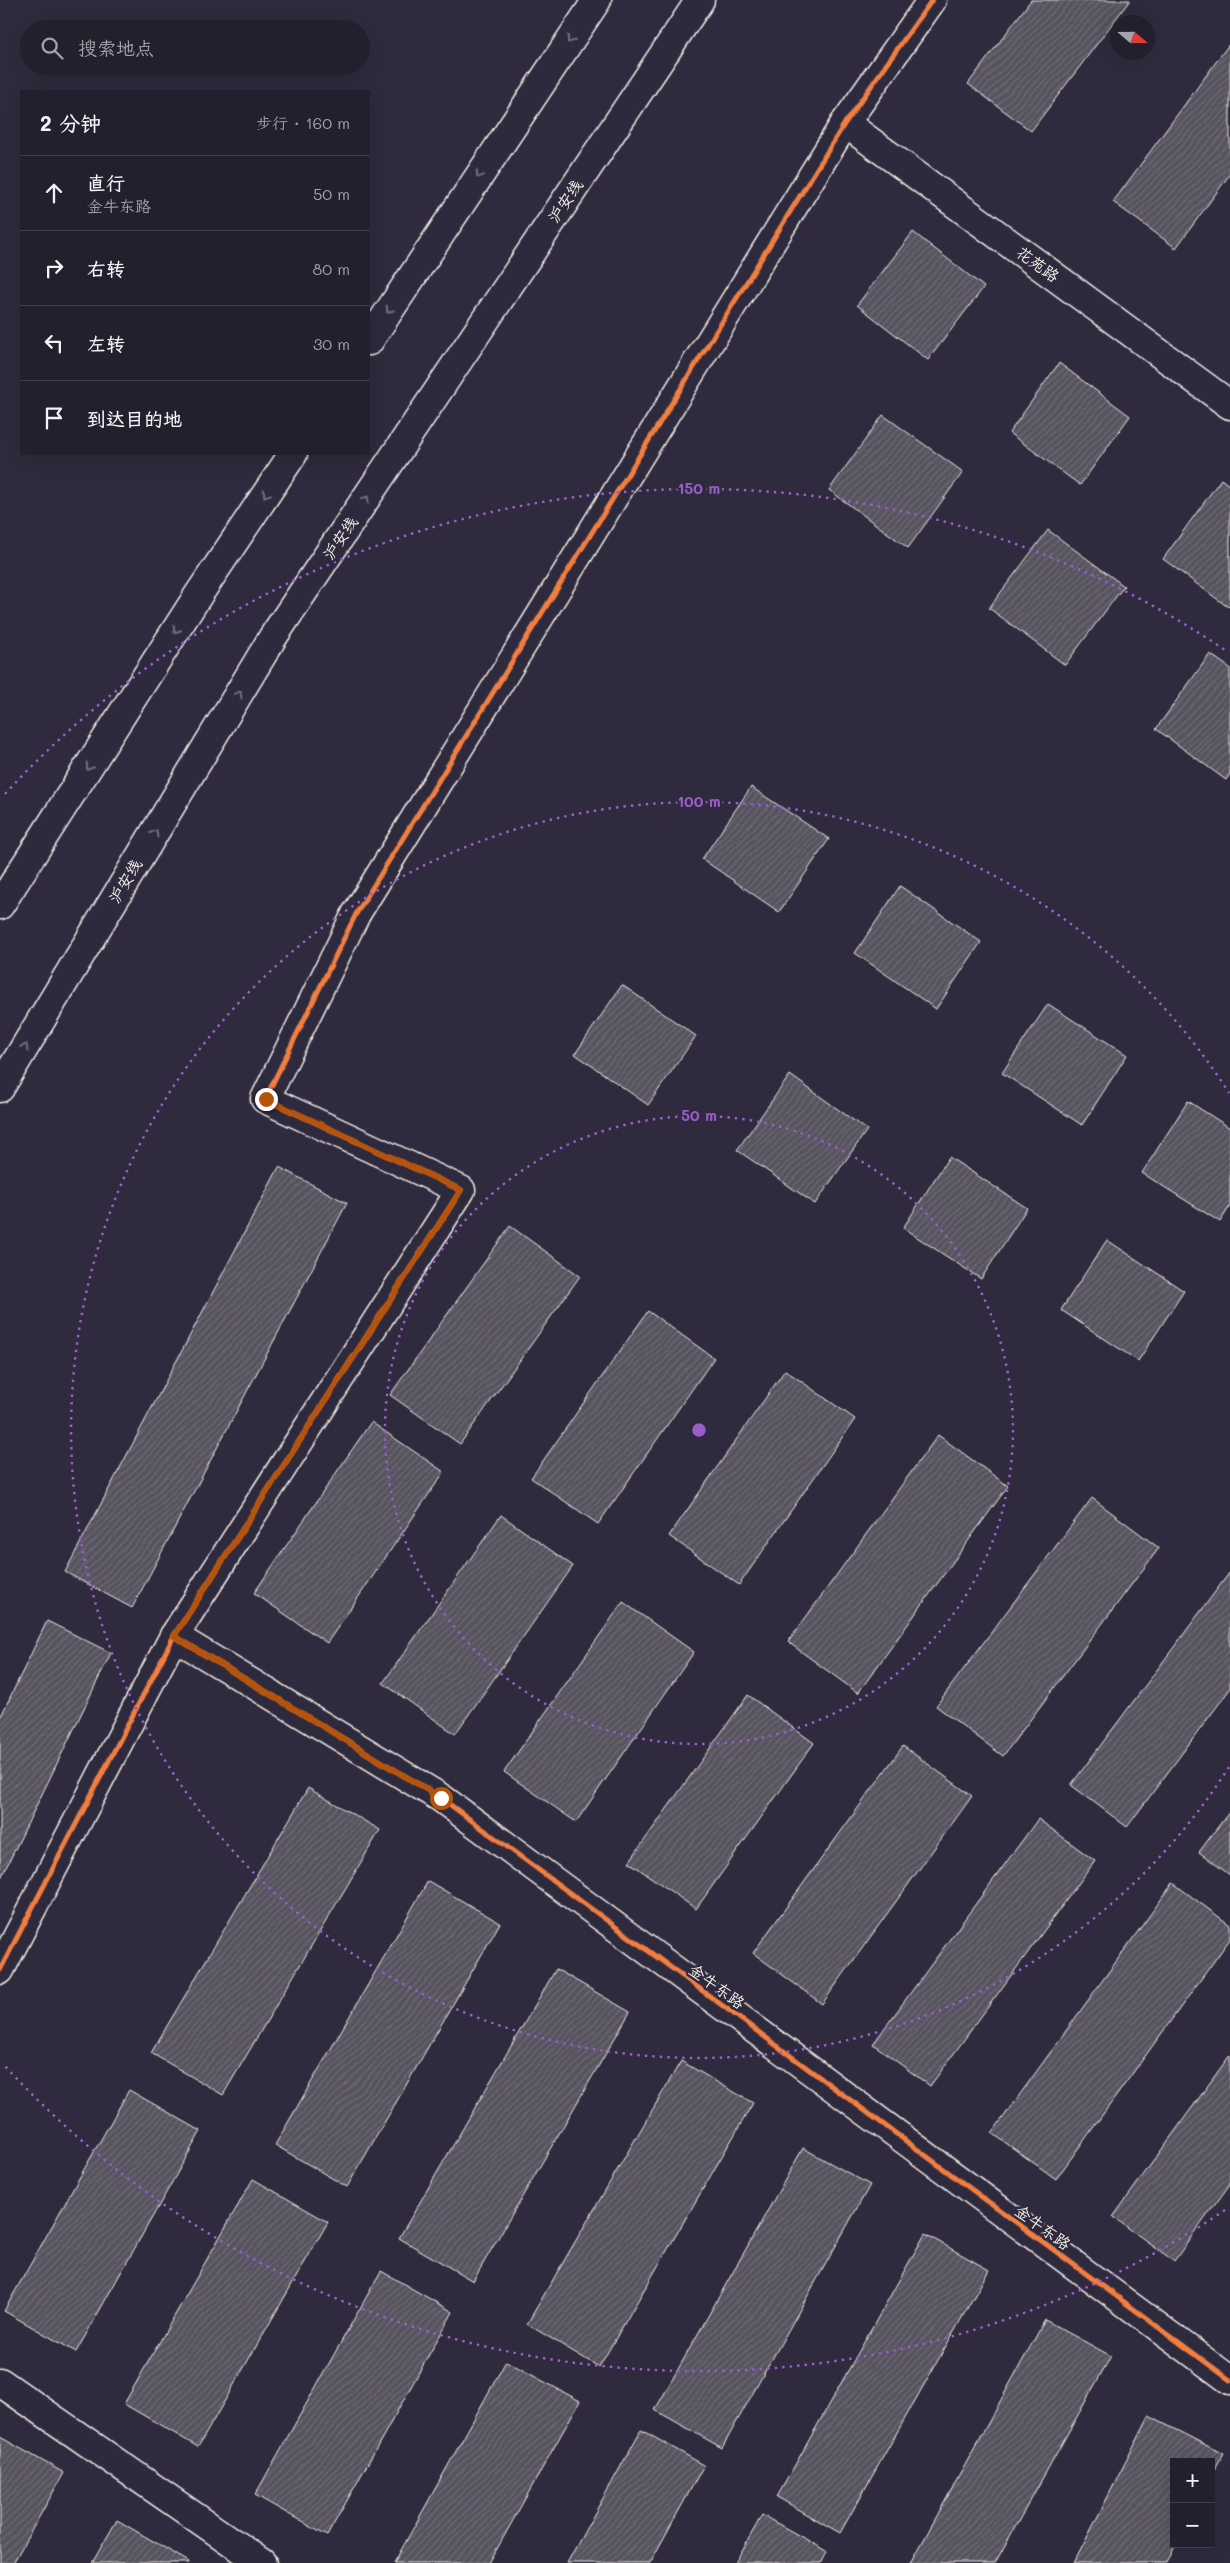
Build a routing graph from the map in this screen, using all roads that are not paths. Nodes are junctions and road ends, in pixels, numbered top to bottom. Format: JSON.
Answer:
{"nodes":[{"id":1,"x":597,"y":0,"type":"edge"},
{"id":2,"x":700,"y":0,"type":"edge"},
{"id":3,"x":932,"y":0,"type":"edge"},
{"id":4,"x":845,"y":122,"type":"junction"},
{"id":5,"x":370,"y":340,"type":"edge"},
{"id":6,"x":1230,"y":404,"type":"edge"},
{"id":7,"x":292,"y":455,"type":"edge"},
{"id":8,"x":0,"y":905,"type":"edge"},
{"id":9,"x":0,"y":1088,"type":"edge"},
{"id":10,"x":174,"y":1636,"type":"junction"},
{"id":11,"x":0,"y":1970,"type":"edge"},
{"id":12,"x":1230,"y":2380,"type":"edge"},
{"id":13,"x":0,"y":2382,"type":"edge"},
{"id":14,"x":262,"y":2563,"type":"edge"}],
"edges":[{"from":1,"to":5,"type":"main road","one_way":true},
{"from":9,"to":2,"type":"main road","name":"沪安线","one_way":true},
{"from":3,"to":4,"type":"main road"},
{"from":4,"to":6,"type":"main road","name":"花苑路"},
{"from":4,"to":10,"type":"main road"},
{"from":7,"to":8,"type":"main road","one_way":true},
{"from":10,"to":11,"type":"main road"},
{"from":10,"to":12,"type":"main road","name":"金牛东路"},
{"from":13,"to":14,"type":"main road"}]}
